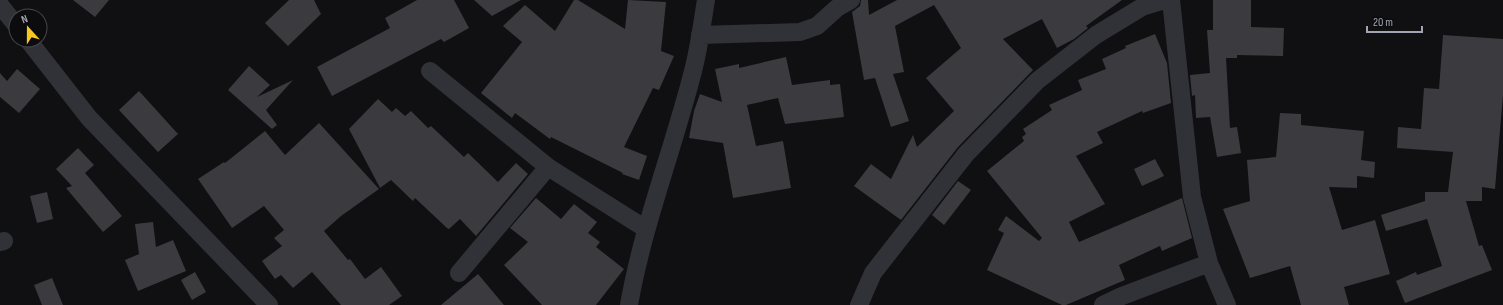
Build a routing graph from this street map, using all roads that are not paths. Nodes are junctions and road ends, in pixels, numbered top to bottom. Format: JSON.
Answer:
{"nodes":[{"id":1,"x":706,"y":0,"type":"edge"},
{"id":2,"x":851,"y":0,"type":"edge"},
{"id":3,"x":1165,"y":0,"type":"edge"},
{"id":4,"x":1171,"y":0,"type":"edge"},
{"id":5,"x":0,"y":5,"type":"edge"},
{"id":6,"x":8,"y":15,"type":"edge"},
{"id":7,"x":700,"y":35,"type":"junction"},
{"id":8,"x":34,"y":48,"type":"edge"},
{"id":9,"x":430,"y":72,"type":"dead end"},
{"id":10,"x":548,"y":167,"type":"junction"},
{"id":11,"x":646,"y":230,"type":"junction"},
{"id":12,"x":1209,"y":263,"type":"junction"},
{"id":13,"x":459,"y":273,"type":"dead end"},
{"id":14,"x":269,"y":305,"type":"edge"},
{"id":15,"x":629,"y":305,"type":"edge"},
{"id":16,"x":859,"y":305,"type":"edge"},
{"id":17,"x":1103,"y":305,"type":"edge"},
{"id":18,"x":1228,"y":305,"type":"edge"}],
"edges":[{"from":1,"to":7,"type":"street"},
{"from":2,"to":7,"type":"street"},
{"from":3,"to":16,"type":"street"},
{"from":4,"to":12,"type":"street"},
{"from":5,"to":6,"type":"street"},
{"from":7,"to":11,"type":"street"},
{"from":8,"to":14,"type":"street"},
{"from":9,"to":10,"type":"street"},
{"from":10,"to":11,"type":"street"},
{"from":10,"to":13,"type":"street"},
{"from":11,"to":15,"type":"street"},
{"from":12,"to":17,"type":"street"},
{"from":12,"to":18,"type":"street"}]}
